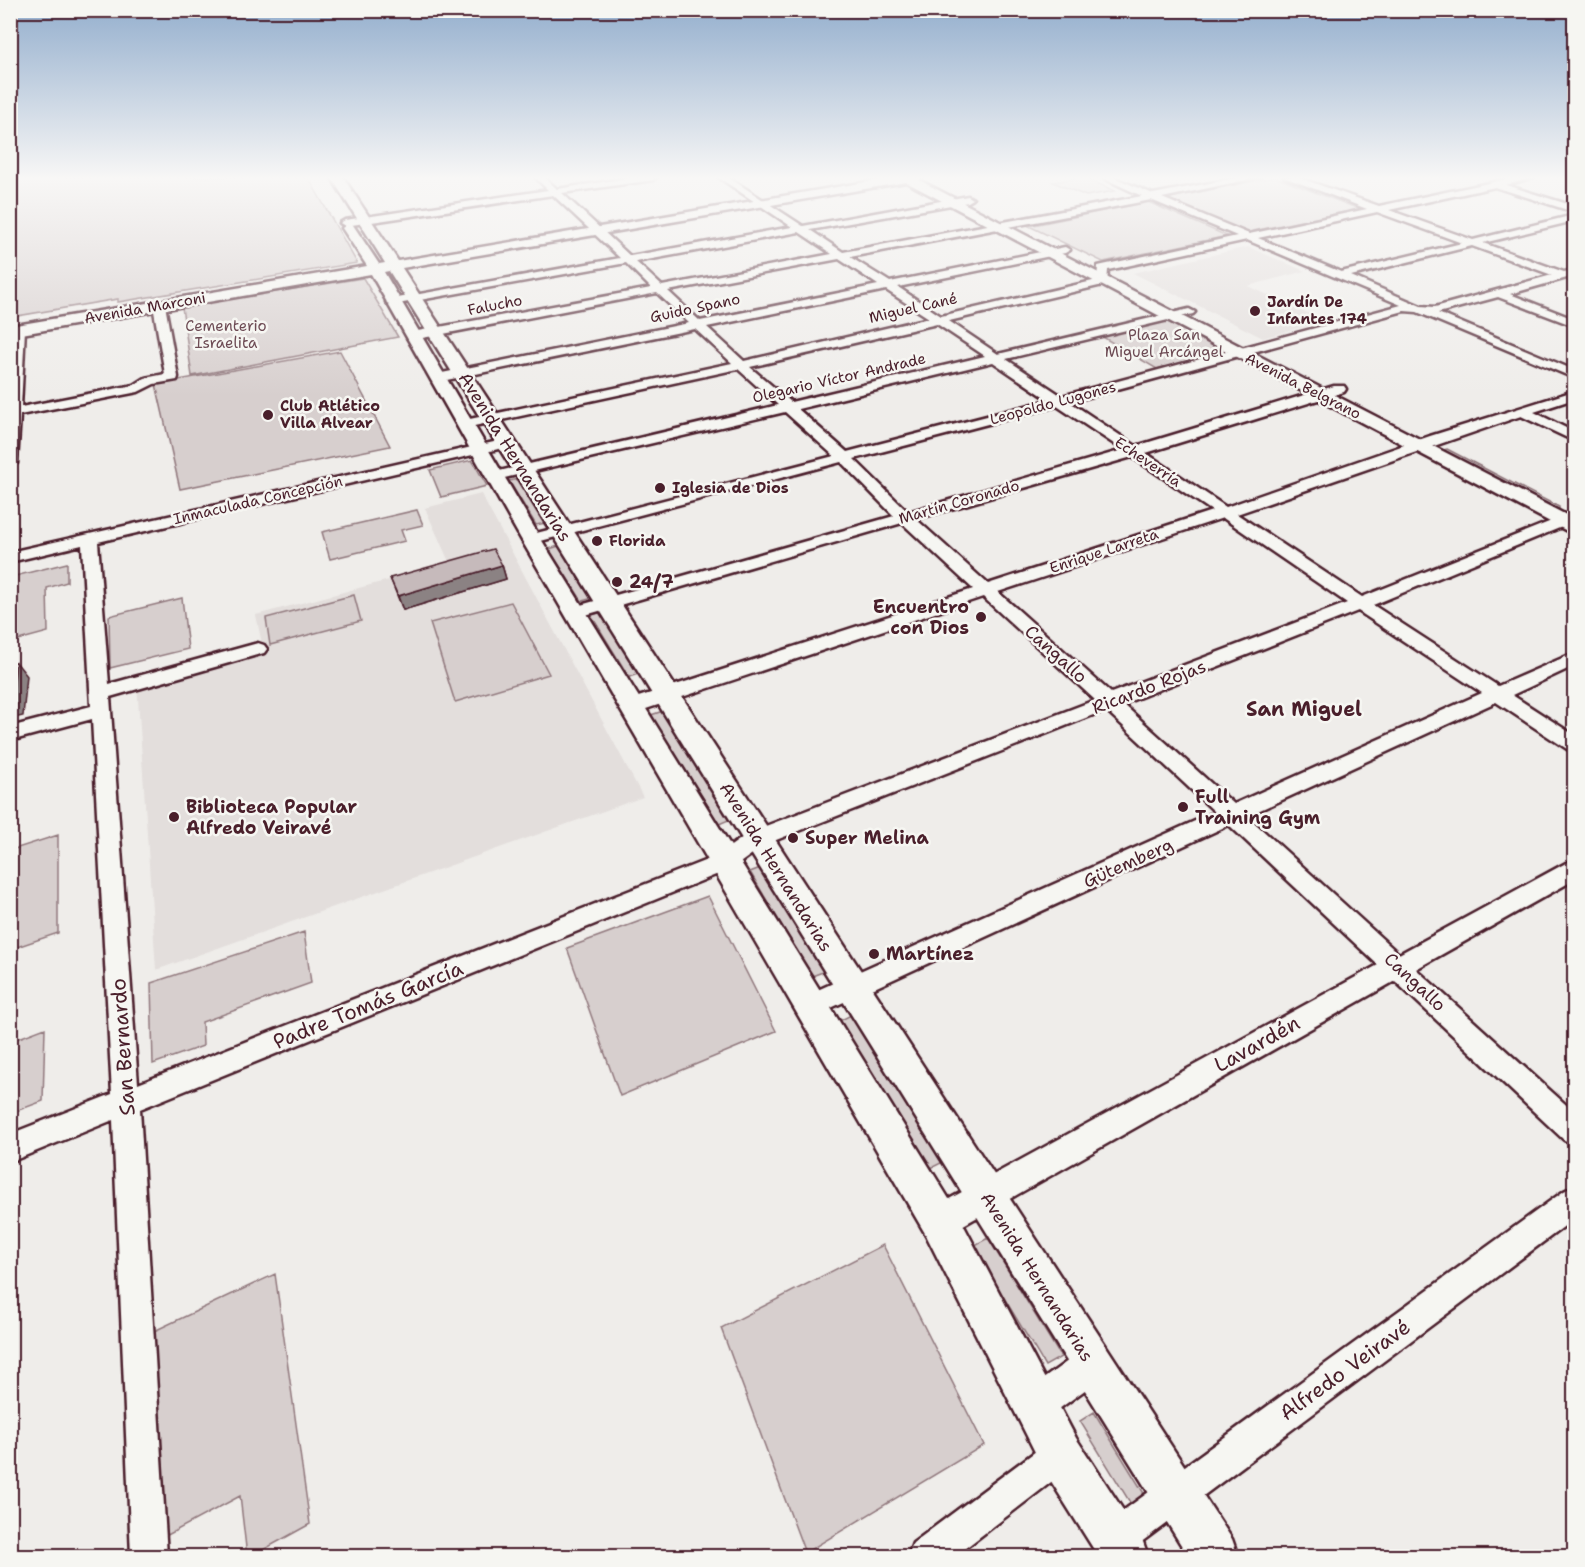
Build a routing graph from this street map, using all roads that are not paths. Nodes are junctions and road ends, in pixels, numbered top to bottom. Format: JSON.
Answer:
{"nodes":[{"id":1,"x":370,"y":250,"type":"edge"},
{"id":2,"x":377,"y":250,"type":"edge"},
{"id":3,"x":471,"y":250,"type":"edge"},
{"id":4,"x":617,"y":250,"type":"edge"},
{"id":5,"x":682,"y":250,"type":"edge"},
{"id":6,"x":832,"y":250,"type":"edge"},
{"id":7,"x":872,"y":250,"type":"edge"},
{"id":8,"x":1044,"y":250,"type":"edge"},
{"id":9,"x":1065,"y":250,"type":"joint"},
{"id":10,"x":1193,"y":250,"type":"edge"},
{"id":11,"x":1278,"y":250,"type":"edge"},
{"id":12,"x":1441,"y":250,"type":"edge"},
{"id":13,"x":1490,"y":250,"type":"edge"},
{"id":14,"x":1048,"y":253,"type":"junction"},
{"id":15,"x":841,"y":256,"type":"junction"},
{"id":16,"x":627,"y":260,"type":"junction"},
{"id":17,"x":383,"y":265,"type":"junction"},
{"id":18,"x":1102,"y":275,"type":"junction"},
{"id":19,"x":1339,"y":276,"type":"junction"},
{"id":20,"x":1571,"y":277,"type":"edge"},
{"id":21,"x":886,"y":286,"type":"junction"},
{"id":22,"x":660,"y":291,"type":"junction"},
{"id":23,"x":1498,"y":293,"type":"junction"},
{"id":24,"x":403,"y":300,"type":"junction"},
{"id":25,"x":159,"y":305,"type":"junction"},
{"id":26,"x":1416,"y":307,"type":"junction"},
{"id":27,"x":1189,"y":312,"type":"junction"},
{"id":28,"x":1172,"y":317,"type":"junction"},
{"id":29,"x":938,"y":319,"type":"junction"},
{"id":30,"x":1575,"y":323,"type":"edge"},
{"id":31,"x":697,"y":325,"type":"junction"},
{"id":32,"x":13,"y":328,"type":"edge"},
{"id":33,"x":425,"y":335,"type":"junction"},
{"id":34,"x":1257,"y":348,"type":"junction"},
{"id":35,"x":1239,"y":353,"type":"junction"},
{"id":36,"x":995,"y":358,"type":"junction"},
{"id":37,"x":741,"y":365,"type":"junction"},
{"id":38,"x":1575,"y":374,"type":"edge"},
{"id":39,"x":449,"y":375,"type":"junction"},
{"id":40,"x":1339,"y":389,"type":"junction"},
{"id":41,"x":1321,"y":395,"type":"junction"},
{"id":42,"x":1575,"y":395,"type":"edge"},
{"id":43,"x":1060,"y":401,"type":"junction"},
{"id":44,"x":788,"y":407,"type":"junction"},
{"id":45,"x":1523,"y":412,"type":"junction"},
{"id":46,"x":12,"y":413,"type":"edge"},
{"id":47,"x":478,"y":421,"type":"junction"},
{"id":48,"x":1575,"y":437,"type":"edge"},
{"id":49,"x":1435,"y":439,"type":"junction"},
{"id":50,"x":1418,"y":445,"type":"junction"},
{"id":51,"x":493,"y":446,"type":"junction"},
{"id":52,"x":1133,"y":452,"type":"junction"},
{"id":53,"x":844,"y":457,"type":"junction"},
{"id":54,"x":10,"y":463,"type":"edge"},
{"id":55,"x":524,"y":470,"type":"junction"},
{"id":56,"x":496,"y":476,"type":"junction"},
{"id":57,"x":1223,"y":513,"type":"junction"},
{"id":58,"x":905,"y":518,"type":"junction"},
{"id":59,"x":1572,"y":519,"type":"edge"},
{"id":60,"x":563,"y":532,"type":"junction"},
{"id":61,"x":90,"y":538,"type":"junction"},
{"id":62,"x":531,"y":539,"type":"junction"},
{"id":63,"x":10,"y":557,"type":"edge"},
{"id":64,"x":986,"y":590,"type":"junction"},
{"id":65,"x":608,"y":603,"type":"junction"},
{"id":66,"x":1360,"y":604,"type":"junction"},
{"id":67,"x":576,"y":612,"type":"junction"},
{"id":68,"x":258,"y":649,"type":"dead end"},
{"id":69,"x":1575,"y":659,"type":"edge"},
{"id":70,"x":1497,"y":694,"type":"junction"},
{"id":71,"x":667,"y":695,"type":"junction"},
{"id":72,"x":101,"y":701,"type":"junction"},
{"id":73,"x":1110,"y":703,"type":"junction"},
{"id":74,"x":633,"y":706,"type":"junction"},
{"id":75,"x":10,"y":734,"type":"edge"},
{"id":76,"x":1575,"y":744,"type":"edge"},
{"id":77,"x":1231,"y":816,"type":"junction"},
{"id":78,"x":758,"y":838,"type":"junction"},
{"id":79,"x":725,"y":862,"type":"junction"},
{"id":80,"x":1575,"y":868,"type":"edge"},
{"id":81,"x":1397,"y":966,"type":"junction"},
{"id":82,"x":852,"y":986,"type":"junction"},
{"id":83,"x":811,"y":1005,"type":"junction"},
{"id":84,"x":126,"y":1102,"type":"junction"},
{"id":85,"x":1575,"y":1131,"type":"edge"},
{"id":86,"x":10,"y":1148,"type":"edge"},
{"id":87,"x":985,"y":1196,"type":"junction"},
{"id":88,"x":1575,"y":1201,"type":"edge"},
{"id":89,"x":940,"y":1221,"type":"junction"},
{"id":90,"x":1092,"y":1364,"type":"junction"},
{"id":91,"x":1036,"y":1405,"type":"junction"},
{"id":92,"x":1060,"y":1454,"type":"junction"},
{"id":93,"x":1175,"y":1495,"type":"junction"},
{"id":94,"x":1120,"y":1548,"type":"edge"},
{"id":95,"x":149,"y":1557,"type":"edge"},
{"id":96,"x":926,"y":1557,"type":"edge"},
{"id":97,"x":1215,"y":1557,"type":"edge"}],
"edges":[{"from":1,"to":17,"type":"main road","name":"Avenida Hernandarias"},
{"from":2,"to":17,"type":"main road","name":"Avenida Hernandarias"},
{"from":3,"to":17,"type":"main road","name":"Avenida Marconi"},
{"from":4,"to":16,"type":"street","name":"Cangallo"},
{"from":5,"to":16,"type":"street"},
{"from":6,"to":15,"type":"street","name":"Echeverría"},
{"from":7,"to":15,"type":"street","name":"Falucho"},
{"from":8,"to":14,"type":"main road","name":"Avenida Belgrano"},
{"from":9,"to":14,"type":"street","name":"Guido Spano"},
{"from":9,"to":18,"type":"main road","name":"Avenida Belgrano"},
{"from":10,"to":18,"type":"street","name":"Miguel Cané"},
{"from":11,"to":19,"type":"street"},
{"from":12,"to":19,"type":"street"},
{"from":13,"to":20,"type":"street"},
{"from":14,"to":18,"type":"main road","name":"Avenida Belgrano"},
{"from":14,"to":21,"type":"street","name":"Guido Spano"},
{"from":15,"to":21,"type":"street","name":"Echeverría"},
{"from":15,"to":22,"type":"street","name":"Falucho"},
{"from":16,"to":22,"type":"street","name":"Cangallo"},
{"from":16,"to":24,"type":"street"},
{"from":17,"to":24,"type":"main road","name":"Avenida Hernandarias"},
{"from":17,"to":25,"type":"main road","name":"Avenida Marconi"},
{"from":17,"to":32,"type":"main road","name":"Avenida Marconi"},
{"from":18,"to":27,"type":"main road","name":"Avenida Belgrano"},
{"from":18,"to":28,"type":"main road","name":"Avenida Belgrano"},
{"from":18,"to":29,"type":"street","name":"Miguel Cané"},
{"from":19,"to":26,"type":"street"},
{"from":20,"to":23,"type":"street","name":"Leopoldo Lugones"},
{"from":21,"to":29,"type":"street","name":"Echeverría"},
{"from":21,"to":31,"type":"street","name":"Guido Spano"},
{"from":22,"to":31,"type":"street","name":"Cangallo"},
{"from":22,"to":33,"type":"street","name":"Falucho"},
{"from":23,"to":26,"type":"street","name":"Leopoldo Lugones"},
{"from":23,"to":30,"type":"street"},
{"from":24,"to":33,"type":"main road","name":"Avenida Hernandarias"},
{"from":25,"to":32,"type":"main road","name":"Avenida Marconi"},
{"from":25,"to":46,"type":"street"},
{"from":26,"to":34,"type":"street","name":"Leopoldo Lugones"},
{"from":26,"to":38,"type":"street"},
{"from":27,"to":28,"type":"street","name":"Olegario Víctor Andrade"},
{"from":27,"to":34,"type":"main road","name":"Avenida Belgrano"},
{"from":28,"to":35,"type":"main road","name":"Avenida Belgrano"},
{"from":28,"to":36,"type":"street","name":"Olegario Víctor Andrade"},
{"from":29,"to":36,"type":"street","name":"Echeverría"},
{"from":29,"to":37,"type":"street","name":"Miguel Cané"},
{"from":31,"to":37,"type":"street","name":"Cangallo"},
{"from":31,"to":39,"type":"street","name":"Guido Spano"},
{"from":32,"to":46,"type":"street"},
{"from":33,"to":39,"type":"main road","name":"Avenida Hernandarias"},
{"from":34,"to":35,"type":"street","name":"Leopoldo Lugones"},
{"from":34,"to":40,"type":"main road","name":"Avenida Belgrano"},
{"from":35,"to":41,"type":"main road","name":"Avenida Belgrano"},
{"from":35,"to":43,"type":"street","name":"Leopoldo Lugones"},
{"from":36,"to":43,"type":"street","name":"Echeverría"},
{"from":36,"to":44,"type":"street","name":"Olegario Víctor Andrade"},
{"from":37,"to":44,"type":"street","name":"Cangallo"},
{"from":37,"to":47,"type":"street","name":"Miguel Cané"},
{"from":39,"to":47,"type":"main road","name":"Avenida Hernandarias"},
{"from":40,"to":41,"type":"street","name":"Martín Coronado"},
{"from":40,"to":49,"type":"main road","name":"Avenida Belgrano"},
{"from":41,"to":50,"type":"main road","name":"Avenida Belgrano"},
{"from":41,"to":52,"type":"street","name":"Martín Coronado"},
{"from":42,"to":45,"type":"street","name":"Enrique Larreta"},
{"from":43,"to":52,"type":"street","name":"Echeverría"},
{"from":43,"to":53,"type":"street","name":"Leopoldo Lugones"},
{"from":44,"to":53,"type":"street","name":"Cangallo"},
{"from":44,"to":55,"type":"street","name":"Olegario Víctor Andrade"},
{"from":45,"to":48,"type":"street"},
{"from":45,"to":49,"type":"street","name":"Enrique Larreta"},
{"from":46,"to":54,"type":"street"},
{"from":47,"to":51,"type":"main road","name":"Avenida Hernandarias"},
{"from":49,"to":50,"type":"street","name":"Enrique Larreta"},
{"from":49,"to":59,"type":"main road","name":"Avenida Belgrano"},
{"from":50,"to":57,"type":"street","name":"Enrique Larreta"},
{"from":50,"to":59,"type":"main road","name":"Avenida Belgrano"},
{"from":51,"to":55,"type":"main road","name":"Avenida Hernandarias"},
{"from":51,"to":56,"type":"main road","name":"Avenida Hernandarias"},
{"from":51,"to":61,"type":"street","name":"Inmaculada Concepción"},
{"from":52,"to":57,"type":"street","name":"Echeverría"},
{"from":52,"to":58,"type":"street","name":"Martín Coronado"},
{"from":53,"to":58,"type":"street","name":"Cangallo"},
{"from":53,"to":60,"type":"street","name":"Leopoldo Lugones"},
{"from":55,"to":56,"type":"street","name":"Olegario Víctor Andrade"},
{"from":55,"to":60,"type":"main road","name":"Avenida Hernandarias"},
{"from":56,"to":62,"type":"main road","name":"Avenida Hernandarias"},
{"from":57,"to":64,"type":"street","name":"Enrique Larreta"},
{"from":57,"to":66,"type":"street","name":"Echeverría"},
{"from":58,"to":64,"type":"street","name":"Cangallo"},
{"from":58,"to":65,"type":"street","name":"Martín Coronado"},
{"from":59,"to":66,"type":"street","name":"Ricardo Rojas"},
{"from":60,"to":62,"type":"street","name":"Leopoldo Lugones"},
{"from":60,"to":65,"type":"main road","name":"Avenida Hernandarias"},
{"from":61,"to":63,"type":"street","name":"Inmaculada Concepción"},
{"from":61,"to":72,"type":"street","name":"San Bernardo"},
{"from":62,"to":67,"type":"main road","name":"Avenida Hernandarias"},
{"from":64,"to":71,"type":"street","name":"Enrique Larreta"},
{"from":64,"to":73,"type":"street","name":"Cangallo"},
{"from":65,"to":67,"type":"street","name":"Martín Coronado"},
{"from":65,"to":71,"type":"main road","name":"Avenida Hernandarias"},
{"from":66,"to":70,"type":"street","name":"Echeverría"},
{"from":66,"to":73,"type":"street","name":"Ricardo Rojas"},
{"from":67,"to":74,"type":"main road","name":"Avenida Hernandarias"},
{"from":68,"to":72,"type":"street"},
{"from":69,"to":70,"type":"street","name":"Gütemberg"},
{"from":70,"to":76,"type":"street","name":"Echeverría"},
{"from":70,"to":77,"type":"street","name":"Gütemberg"},
{"from":71,"to":74,"type":"street","name":"Enrique Larreta"},
{"from":71,"to":78,"type":"main road","name":"Avenida Hernandarias"},
{"from":72,"to":75,"type":"street"},
{"from":72,"to":84,"type":"street","name":"San Bernardo"},
{"from":73,"to":77,"type":"street","name":"Cangallo"},
{"from":73,"to":78,"type":"street","name":"Ricardo Rojas"},
{"from":74,"to":79,"type":"main road","name":"Avenida Hernandarias"},
{"from":77,"to":81,"type":"street","name":"Cangallo"},
{"from":77,"to":82,"type":"street","name":"Gütemberg"},
{"from":78,"to":79,"type":"street","name":"Ricardo Rojas"},
{"from":78,"to":82,"type":"main road","name":"Avenida Hernandarias"},
{"from":79,"to":83,"type":"main road","name":"Avenida Hernandarias"},
{"from":79,"to":84,"type":"street","name":"Padre Tomás García"},
{"from":80,"to":81,"type":"street","name":"Lavardén"},
{"from":81,"to":85,"type":"street","name":"Cangallo"},
{"from":81,"to":87,"type":"street","name":"Lavardén"},
{"from":82,"to":83,"type":"street","name":"Gütemberg"},
{"from":82,"to":87,"type":"main road","name":"Avenida Hernandarias"},
{"from":83,"to":89,"type":"main road","name":"Avenida Hernandarias"},
{"from":84,"to":86,"type":"street","name":"Padre Tomás García"},
{"from":84,"to":95,"type":"street","name":"San Bernardo"},
{"from":87,"to":89,"type":"street","name":"Lavardén"},
{"from":87,"to":90,"type":"main road","name":"Avenida Hernandarias"},
{"from":88,"to":93,"type":"street","name":"Alfredo Veiravé"},
{"from":89,"to":91,"type":"main road","name":"Avenida Hernandarias"},
{"from":90,"to":91,"type":"street"},
{"from":90,"to":93,"type":"main road","name":"Avenida Hernandarias"},
{"from":91,"to":92,"type":"main road","name":"Avenida Hernandarias"},
{"from":92,"to":94,"type":"main road","name":"Avenida Hernandarias"},
{"from":92,"to":96,"type":"street"},
{"from":93,"to":94,"type":"street","name":"Alfredo Veiravé"},
{"from":93,"to":97,"type":"main road","name":"Avenida Hernandarias"}]}
